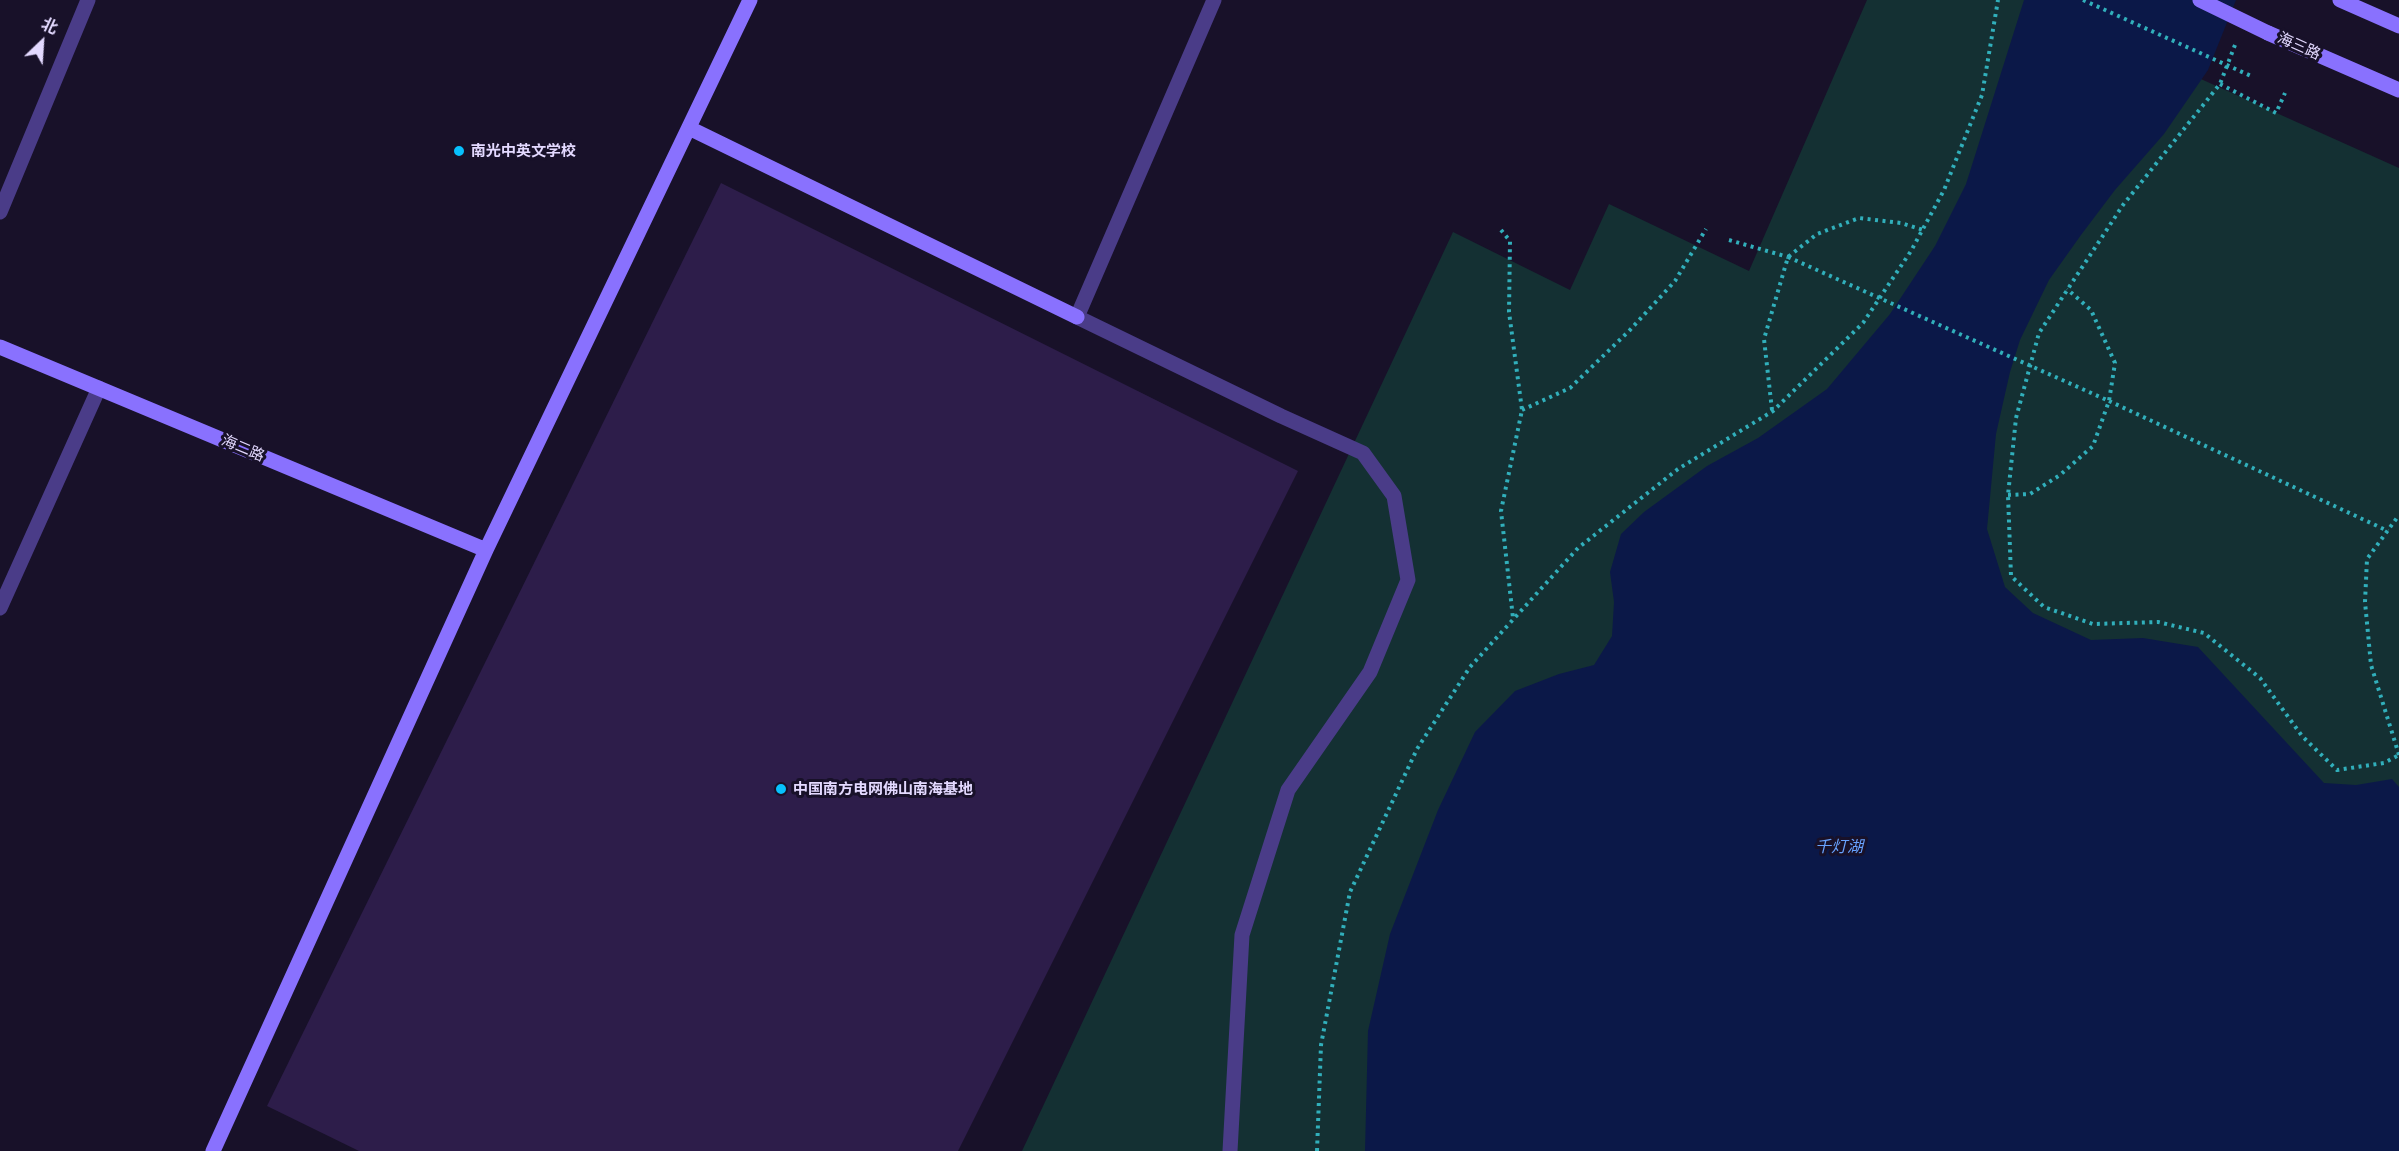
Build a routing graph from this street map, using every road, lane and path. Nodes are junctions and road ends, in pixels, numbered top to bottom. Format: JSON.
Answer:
{"nodes":[{"id":1,"x":88,"y":0,"type":"edge"},
{"id":2,"x":750,"y":0,"type":"edge"},
{"id":3,"x":1214,"y":0,"type":"edge"},
{"id":4,"x":1998,"y":0,"type":"edge"},
{"id":5,"x":2083,"y":0,"type":"edge"},
{"id":6,"x":2200,"y":0,"type":"edge"},
{"id":7,"x":2340,"y":0,"type":"edge"},
{"id":8,"x":2399,"y":26,"type":"edge"},
{"id":9,"x":2236,"y":42,"type":"dead end"},
{"id":10,"x":2251,"y":76,"type":"dead end"},
{"id":11,"x":2220,"y":84,"type":"junction"},
{"id":12,"x":2399,"y":90,"type":"edge"},
{"id":13,"x":2285,"y":93,"type":"dead end"},
{"id":14,"x":689,"y":128,"type":"junction"},
{"id":15,"x":0,"y":212,"type":"edge"},
{"id":16,"x":1706,"y":229,"type":"dead end"},
{"id":17,"x":1501,"y":230,"type":"dead end"},
{"id":18,"x":1923,"y":230,"type":"junction"},
{"id":19,"x":1729,"y":240,"type":"dead end"},
{"id":20,"x":1788,"y":257,"type":"junction"},
{"id":21,"x":2067,"y":290,"type":"junction"},
{"id":22,"x":1077,"y":317,"type":"junction"},
{"id":23,"x":0,"y":347,"type":"edge"},
{"id":24,"x":99,"y":388,"type":"junction"},
{"id":25,"x":2109,"y":401,"type":"junction"},
{"id":26,"x":1522,"y":410,"type":"junction"},
{"id":27,"x":1773,"y":411,"type":"junction"},
{"id":28,"x":2008,"y":495,"type":"junction"},
{"id":29,"x":2399,"y":515,"type":"edge"},
{"id":30,"x":2388,"y":531,"type":"junction"},
{"id":31,"x":486,"y":550,"type":"junction"},
{"id":32,"x":0,"y":608,"type":"edge"},
{"id":33,"x":1513,"y":619,"type":"junction"},
{"id":34,"x":2399,"y":755,"type":"edge"},
{"id":35,"x":213,"y":1151,"type":"edge"},
{"id":36,"x":1230,"y":1151,"type":"edge"},
{"id":37,"x":1317,"y":1151,"type":"edge"}],
"edges":[{"from":1,"to":15,"type":"street"},
{"from":2,"to":14,"type":"street"},
{"from":3,"to":22,"type":"street"},
{"from":4,"to":18,"type":"path"},
{"from":5,"to":10,"type":"path","bridge":true},
{"from":6,"to":12,"type":"street","name":"海三路","bridge":true},
{"from":7,"to":8,"type":"street"},
{"from":9,"to":11,"type":"path"},
{"from":11,"to":13,"type":"path"},
{"from":11,"to":21,"type":"path"},
{"from":14,"to":22,"type":"street"},
{"from":14,"to":31,"type":"street"},
{"from":16,"to":26,"type":"path"},
{"from":17,"to":26,"type":"path"},
{"from":18,"to":20,"type":"path"},
{"from":18,"to":27,"type":"path"},
{"from":19,"to":20,"type":"path"},
{"from":20,"to":25,"type":"path","bridge":true},
{"from":20,"to":27,"type":"path"},
{"from":21,"to":25,"type":"path"},
{"from":21,"to":28,"type":"path"},
{"from":22,"to":36,"type":"street"},
{"from":23,"to":24,"type":"street","name":"海二路"},
{"from":24,"to":31,"type":"street","name":"海二路"},
{"from":24,"to":32,"type":"street"},
{"from":25,"to":28,"type":"path"},
{"from":25,"to":30,"type":"path"},
{"from":26,"to":33,"type":"path"},
{"from":27,"to":33,"type":"path"},
{"from":28,"to":34,"type":"path"},
{"from":29,"to":30,"type":"path"},
{"from":30,"to":34,"type":"path"},
{"from":31,"to":35,"type":"street"},
{"from":33,"to":37,"type":"path"}]}
